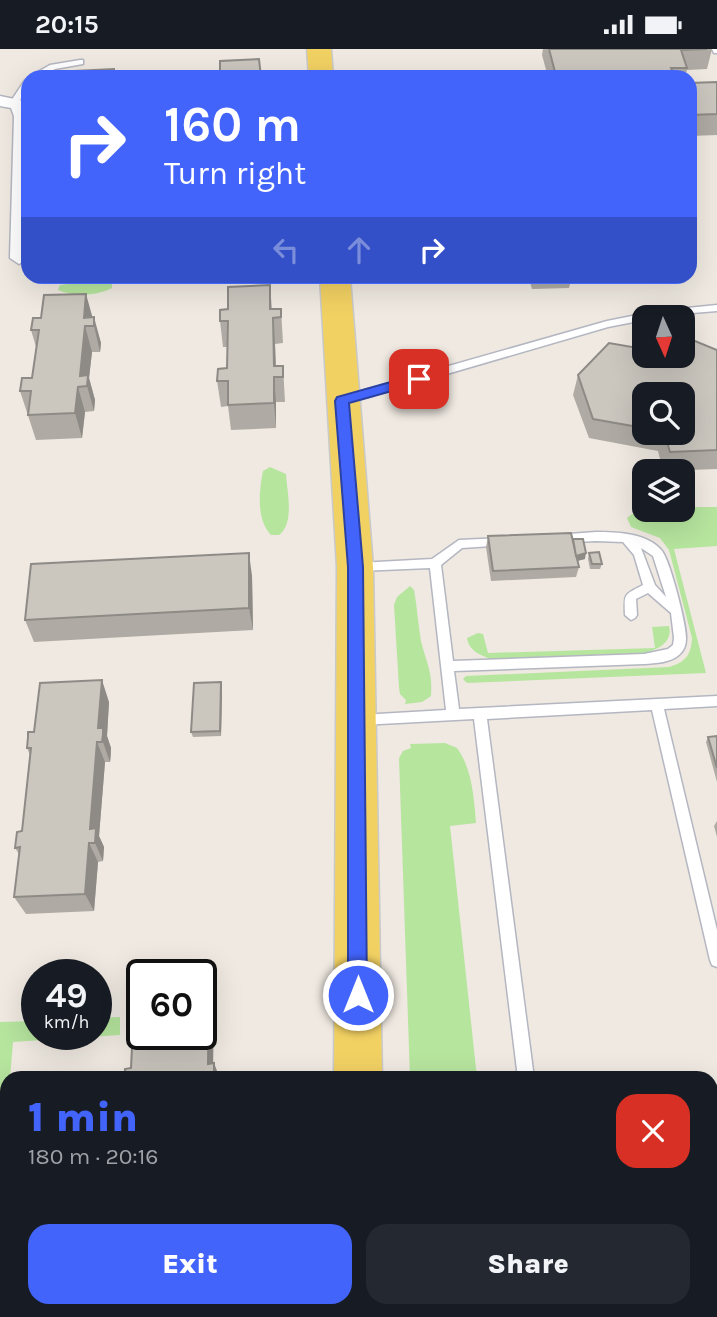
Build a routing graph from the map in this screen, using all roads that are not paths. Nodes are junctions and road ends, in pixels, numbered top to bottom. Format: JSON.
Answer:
{"nodes":[{"id":1,"x":319,"y":49,"type":"edge"},
{"id":2,"x":79,"y":62,"type":"dead end"},
{"id":3,"x":47,"y":70,"type":"edge"},
{"id":4,"x":320,"y":70,"type":"edge"},
{"id":5,"x":21,"y":88,"type":"edge"},
{"id":6,"x":7,"y":101,"type":"edge"},
{"id":7,"x":21,"y":114,"type":"edge"},
{"id":8,"x":21,"y":144,"type":"edge"},
{"id":9,"x":16,"y":259,"type":"edge"},
{"id":10,"x":335,"y":284,"type":"edge"},
{"id":11,"x":717,"y":308,"type":"edge"},
{"id":12,"x":342,"y":401,"type":"junction"},
{"id":13,"x":625,"y":538,"type":"junction"},
{"id":14,"x":538,"y":540,"type":"edge"},
{"id":15,"x":512,"y":541,"type":"edge"},
{"id":16,"x":435,"y":563,"type":"junction"},
{"id":17,"x":355,"y":567,"type":"junction"},
{"id":18,"x":649,"y":587,"type":"junction"},
{"id":19,"x":675,"y":612,"type":"junction"},
{"id":20,"x":631,"y":615,"type":"dead end"},
{"id":21,"x":448,"y":666,"type":"junction"},
{"id":22,"x":717,"y":701,"type":"edge"},
{"id":23,"x":657,"y":704,"type":"junction"},
{"id":24,"x":480,"y":714,"type":"junction"},
{"id":25,"x":453,"y":715,"type":"junction"},
{"id":26,"x":357,"y":720,"type":"junction"},
{"id":27,"x":717,"y":960,"type":"edge"},
{"id":28,"x":358,"y":1071,"type":"edge"},
{"id":29,"x":525,"y":1071,"type":"edge"}],
"edges":[{"from":1,"to":4,"type":"main road"},
{"from":2,"to":3,"type":"lane"},
{"from":5,"to":6,"type":"lane"},
{"from":6,"to":7,"type":"street"},
{"from":8,"to":9,"type":"street"},
{"from":10,"to":12,"type":"main road"},
{"from":11,"to":12,"type":"lane"},
{"from":12,"to":17,"type":"main road"},
{"from":13,"to":14,"type":"lane"},
{"from":13,"to":18,"type":"lane"},
{"from":13,"to":19,"type":"lane"},
{"from":15,"to":16,"type":"lane"},
{"from":16,"to":17,"type":"lane"},
{"from":16,"to":21,"type":"lane"},
{"from":17,"to":26,"type":"main road"},
{"from":18,"to":19,"type":"lane"},
{"from":18,"to":20,"type":"lane"},
{"from":19,"to":21,"type":"lane"},
{"from":21,"to":25,"type":"lane"},
{"from":22,"to":23,"type":"lane"},
{"from":23,"to":24,"type":"lane"},
{"from":23,"to":27,"type":"lane"},
{"from":24,"to":25,"type":"lane"},
{"from":24,"to":29,"type":"lane"},
{"from":25,"to":26,"type":"lane"},
{"from":26,"to":28,"type":"main road"}]}
